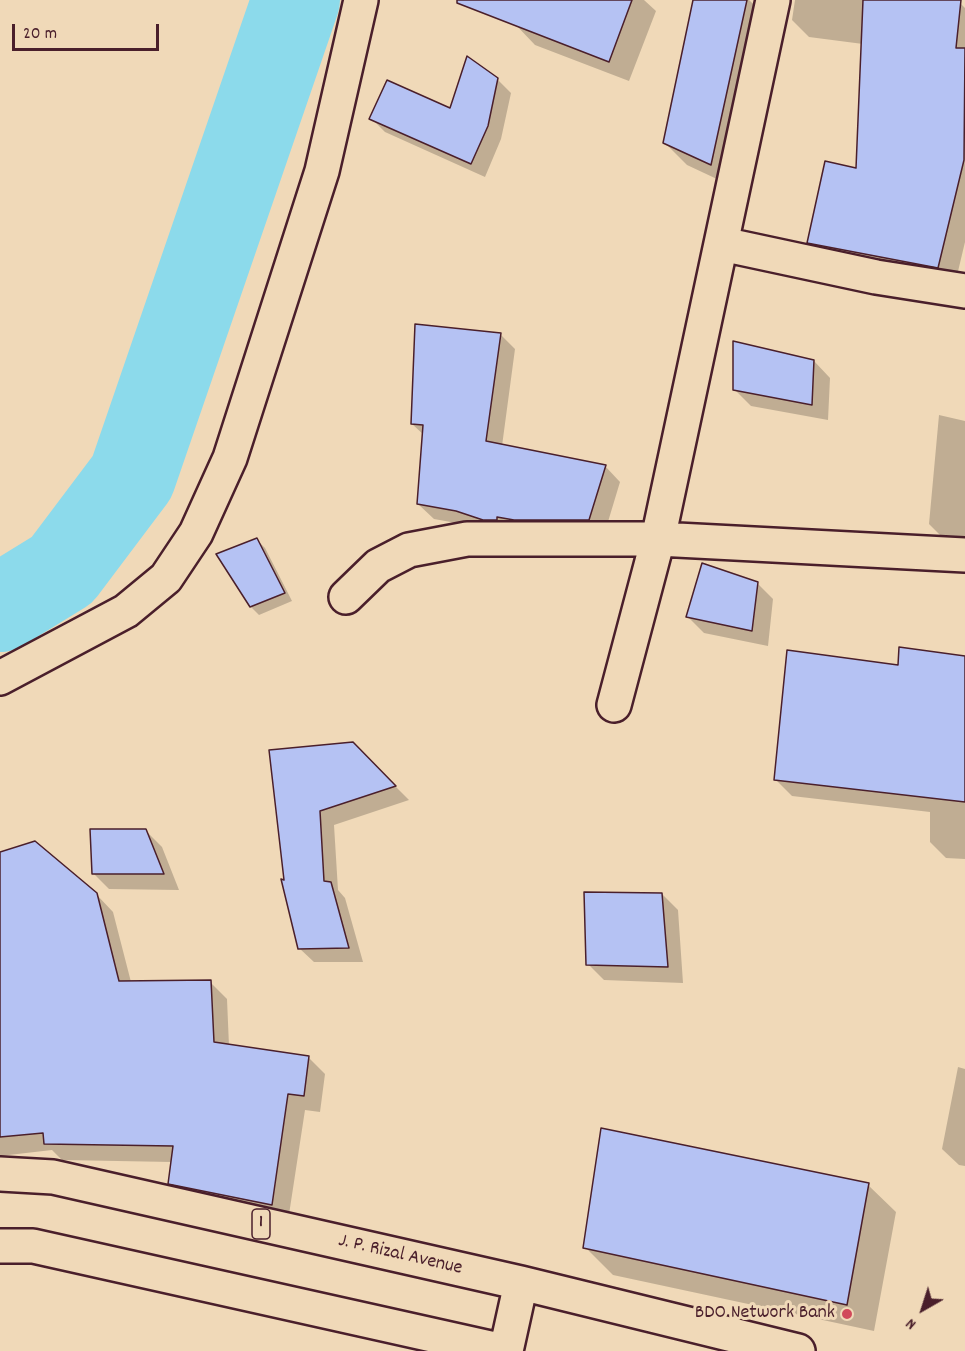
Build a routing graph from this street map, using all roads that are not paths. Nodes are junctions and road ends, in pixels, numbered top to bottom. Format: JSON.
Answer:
{"nodes":[{"id":1,"x":361,"y":0,"type":"edge"},
{"id":2,"x":774,"y":0,"type":"edge"},
{"id":3,"x":722,"y":244,"type":"junction"},
{"id":4,"x":965,"y":291,"type":"edge"},
{"id":5,"x":658,"y":539,"type":"junction"},
{"id":6,"x":965,"y":555,"type":"edge"},
{"id":7,"x":346,"y":597,"type":"dead end"},
{"id":8,"x":0,"y":678,"type":"edge"},
{"id":9,"x":614,"y":705,"type":"dead end"},
{"id":10,"x":0,"y":1174,"type":"edge"},
{"id":11,"x":0,"y":1246,"type":"edge"},
{"id":12,"x":521,"y":1283,"type":"junction"},
{"id":13,"x":505,"y":1351,"type":"edge"},
{"id":14,"x":798,"y":1351,"type":"edge"}],
"edges":[{"from":1,"to":8,"type":"street"},
{"from":2,"to":3,"type":"street"},
{"from":3,"to":4,"type":"street"},
{"from":3,"to":5,"type":"street"},
{"from":5,"to":6,"type":"street"},
{"from":5,"to":7,"type":"street"},
{"from":5,"to":9,"type":"street"},
{"from":10,"to":12,"type":"street","name":"J. P. Rizal Avenue","number":"1"},
{"from":11,"to":13,"type":"street"},
{"from":12,"to":13,"type":"street"},
{"from":12,"to":14,"type":"street","name":"J. P. Rizal Avenue","number":"1"}]}
